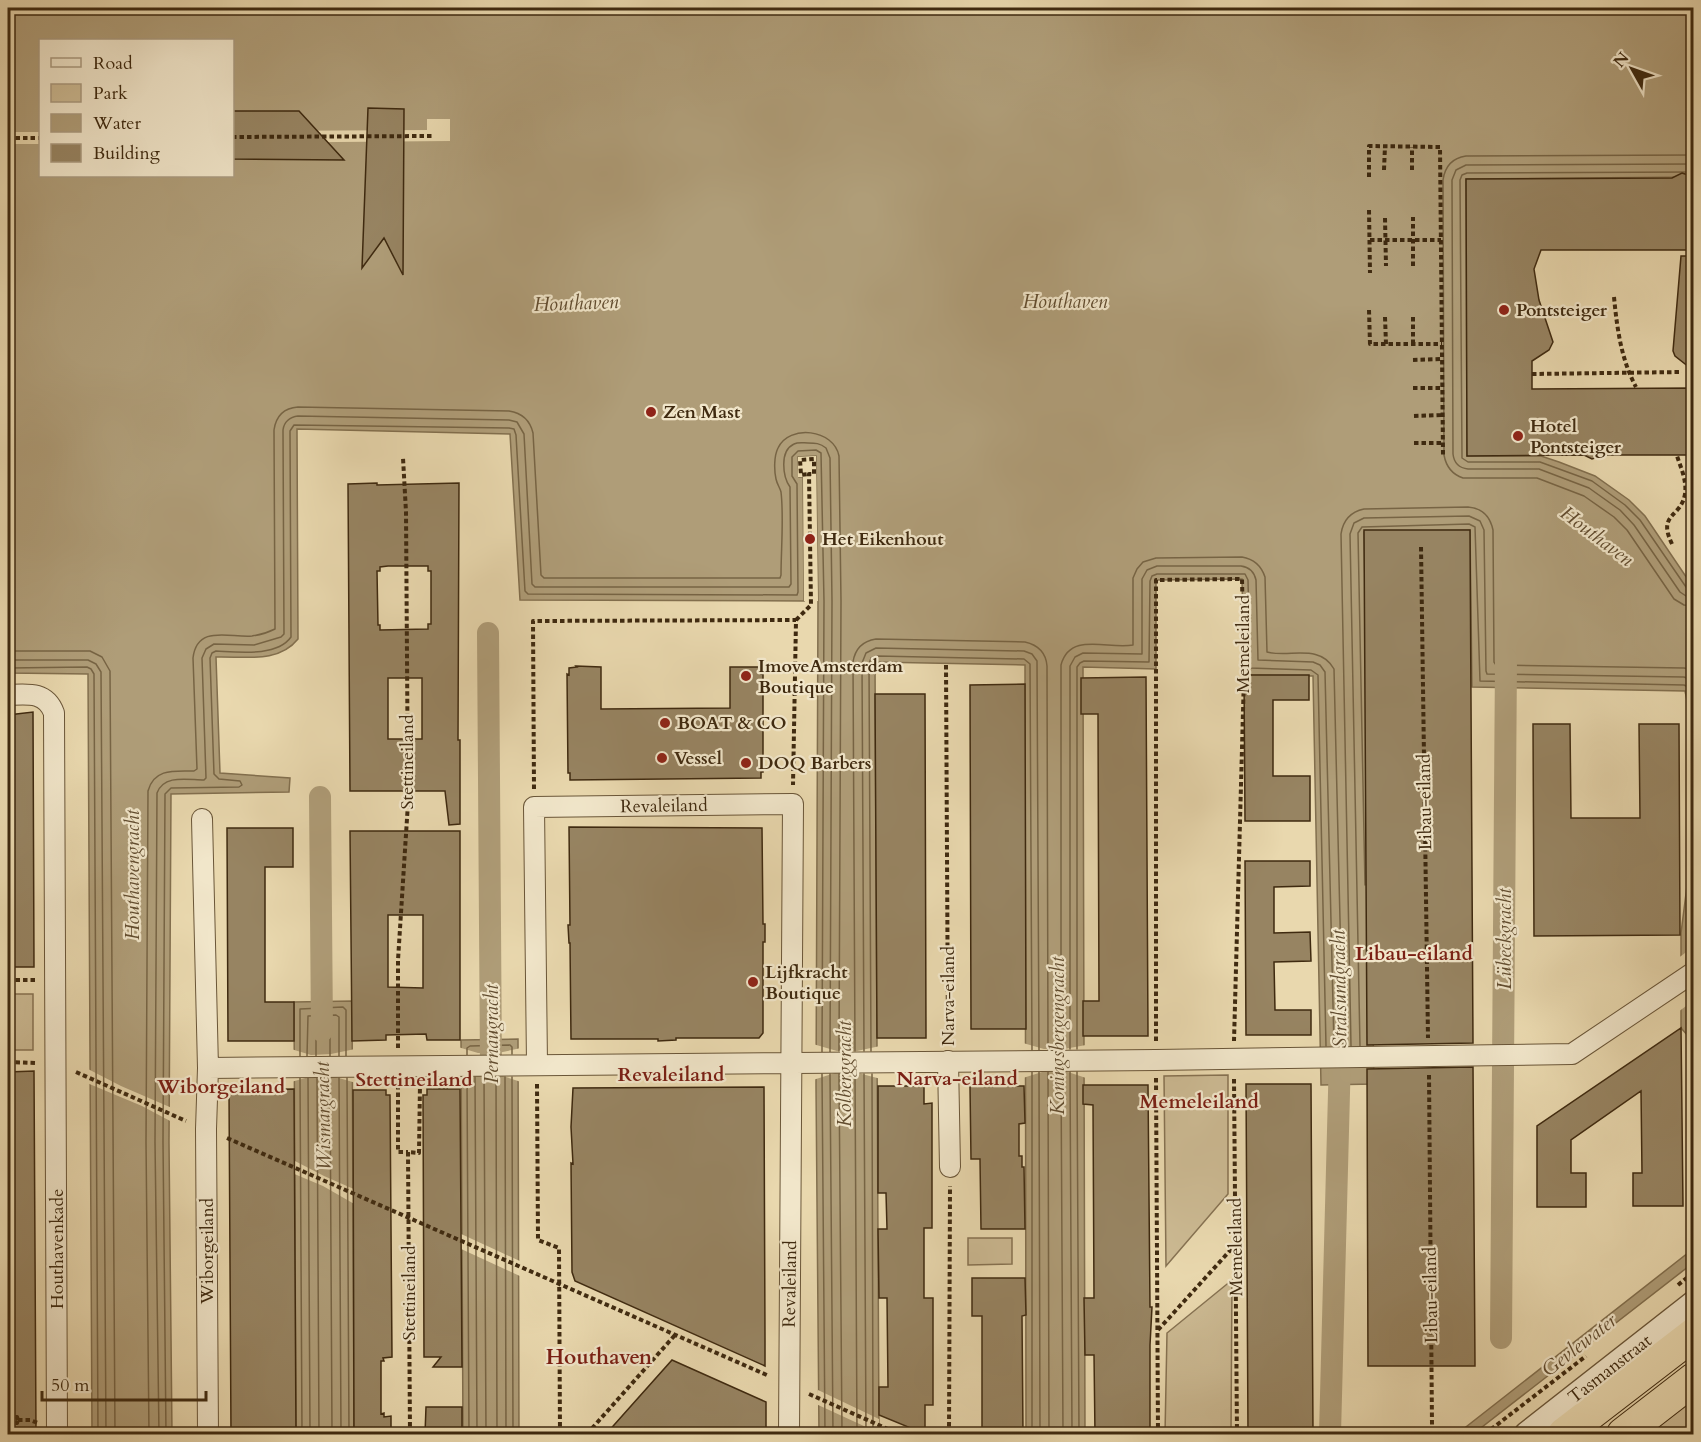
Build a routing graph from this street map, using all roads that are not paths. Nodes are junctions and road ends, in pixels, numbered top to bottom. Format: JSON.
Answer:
{"nodes":[{"id":1,"x":8,"y":694,"type":"edge"},
{"id":2,"x":202,"y":819,"type":"dead end"},
{"id":3,"x":1694,"y":972,"type":"edge"},
{"id":4,"x":948,"y":1061,"type":"junction"},
{"id":5,"x":801,"y":1062,"type":"junction"},
{"id":6,"x":534,"y":1064,"type":"junction"},
{"id":7,"x":208,"y":1068,"type":"junction"},
{"id":8,"x":950,"y":1167,"type":"road end"},
{"id":9,"x":1694,"y":1303,"type":"edge"},
{"id":10,"x":1694,"y":1334,"type":"edge"},
{"id":11,"x":1694,"y":1379,"type":"edge"},
{"id":12,"x":57,"y":1434,"type":"edge"},
{"id":13,"x":208,"y":1434,"type":"edge"},
{"id":14,"x":789,"y":1434,"type":"edge"},
{"id":15,"x":1527,"y":1434,"type":"edge"},
{"id":16,"x":1564,"y":1434,"type":"edge"},
{"id":17,"x":1623,"y":1434,"type":"edge"}],
"edges":[{"from":1,"to":12,"type":"street","name":"Houthavenkade"},
{"from":2,"to":7,"type":"street","name":"Wiborgeiland"},
{"from":3,"to":4,"type":"street"},
{"from":4,"to":5,"type":"street"},
{"from":4,"to":8,"type":"street","name":"Narva-eiland"},
{"from":5,"to":6,"type":"street"},
{"from":5,"to":6,"type":"street","name":"Revaleiland"},
{"from":5,"to":14,"type":"street","name":"Revaleiland"},
{"from":6,"to":7,"type":"street"},
{"from":7,"to":13,"type":"street","name":"Wiborgeiland"},
{"from":9,"to":15,"type":"street","name":"Tasmanstraat"},
{"from":10,"to":16,"type":"highway"},
{"from":11,"to":17,"type":"highway"}]}
